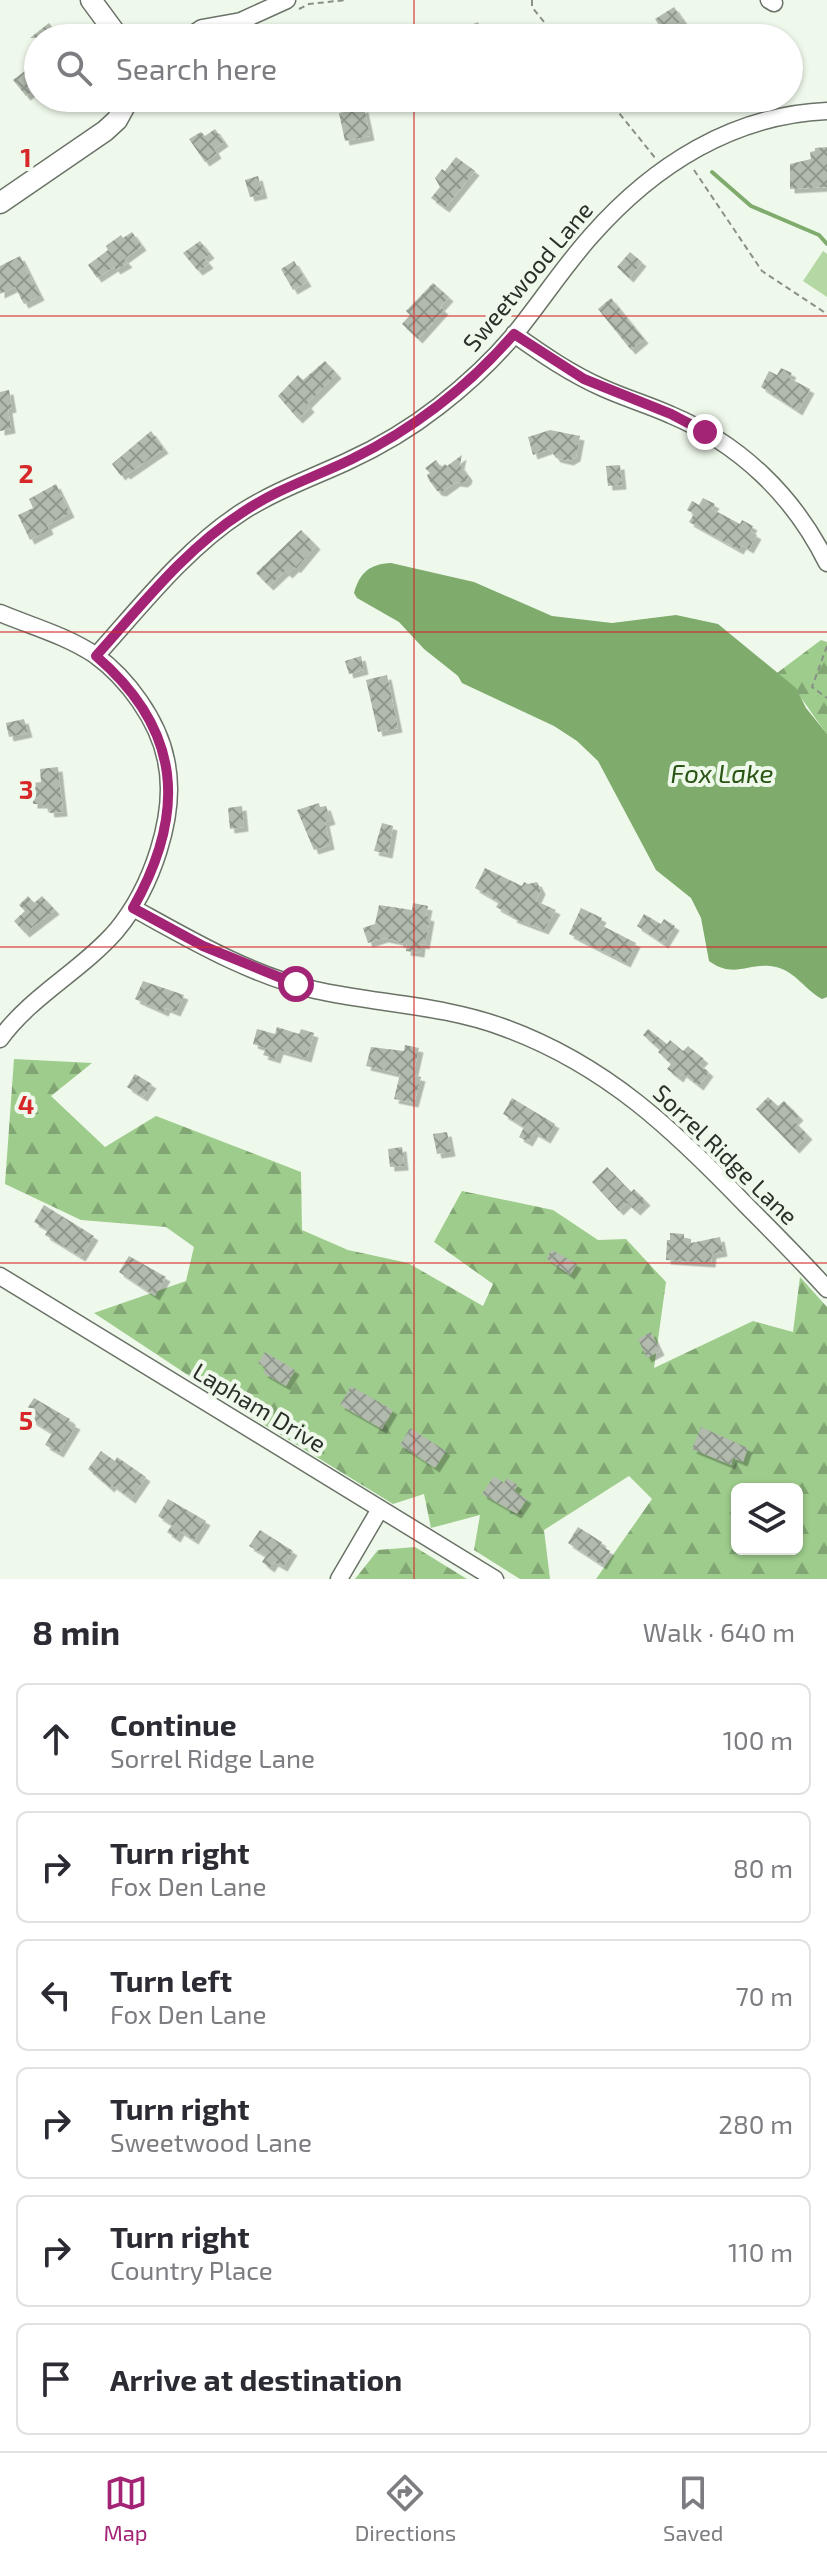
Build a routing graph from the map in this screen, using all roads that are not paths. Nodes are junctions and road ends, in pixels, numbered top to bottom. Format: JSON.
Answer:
{"nodes":[{"id":1,"x":91,"y":0,"type":"edge"},
{"id":2,"x":287,"y":0,"type":"edge"},
{"id":3,"x":109,"y":24,"type":"edge"},
{"id":4,"x":224,"y":24,"type":"edge"},
{"id":5,"x":827,"y":111,"type":"edge"},
{"id":6,"x":121,"y":112,"type":"edge"},
{"id":7,"x":0,"y":203,"type":"edge"},
{"id":8,"x":514,"y":334,"type":"junction"},
{"id":9,"x":827,"y":563,"type":"edge"},
{"id":10,"x":0,"y":613,"type":"edge"},
{"id":11,"x":96,"y":656,"type":"junction"},
{"id":12,"x":133,"y":908,"type":"junction"},
{"id":13,"x":0,"y":1039,"type":"edge"},
{"id":14,"x":0,"y":1276,"type":"edge"},
{"id":15,"x":827,"y":1289,"type":"edge"},
{"id":16,"x":380,"y":1509,"type":"junction"},
{"id":17,"x":339,"y":1579,"type":"edge"},
{"id":18,"x":495,"y":1579,"type":"edge"}],
"edges":[{"from":1,"to":3,"type":"main road"},
{"from":2,"to":4,"type":"street"},
{"from":5,"to":8,"type":"street","name":"Sweetwood Lane"},
{"from":6,"to":7,"type":"main road"},
{"from":8,"to":9,"type":"street"},
{"from":8,"to":11,"type":"street","name":"Sweetwood Lane"},
{"from":10,"to":11,"type":"street"},
{"from":11,"to":12,"type":"street"},
{"from":12,"to":13,"type":"street"},
{"from":12,"to":15,"type":"street","name":"Sorrel Ridge Lane"},
{"from":14,"to":16,"type":"street","name":"Lapham Drive"},
{"from":16,"to":17,"type":"street"},
{"from":16,"to":18,"type":"street","name":"Lapham Drive"}]}
